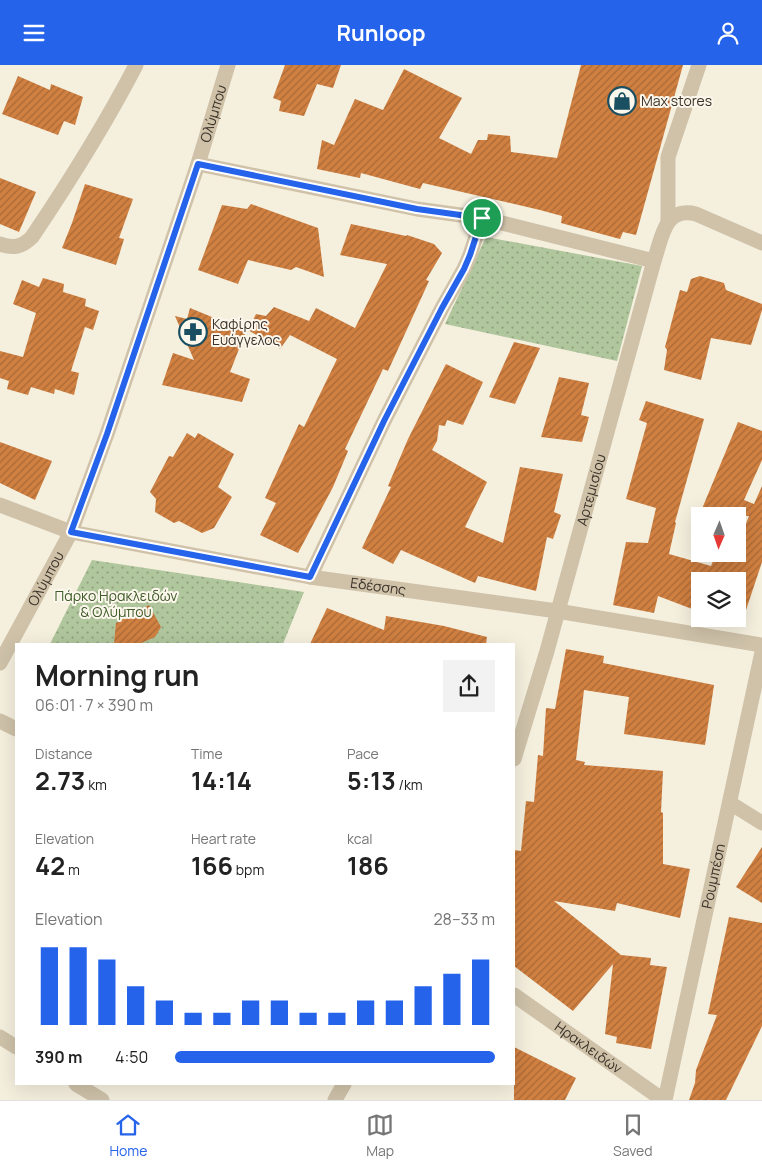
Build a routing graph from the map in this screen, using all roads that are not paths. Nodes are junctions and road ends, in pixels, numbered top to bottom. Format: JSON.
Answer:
{"nodes":[{"id":1,"x":136,"y":65,"type":"edge"},
{"id":2,"x":228,"y":65,"type":"edge"},
{"id":3,"x":699,"y":65,"type":"edge"},
{"id":4,"x":198,"y":164,"type":"junction"},
{"id":5,"x":671,"y":217,"type":"junction"},
{"id":6,"x":482,"y":218,"type":"junction"},
{"id":7,"x":0,"y":243,"type":"edge"},
{"id":8,"x":762,"y":243,"type":"edge"},
{"id":9,"x":654,"y":261,"type":"junction"},
{"id":10,"x":0,"y":505,"type":"edge"},
{"id":11,"x":71,"y":532,"type":"junction"},
{"id":12,"x":310,"y":577,"type":"junction"},
{"id":13,"x":558,"y":611,"type":"junction"},
{"id":14,"x":762,"y":645,"type":"edge"},
{"id":15,"x":762,"y":652,"type":"edge"},
{"id":16,"x":0,"y":663,"type":"edge"},
{"id":17,"x":0,"y":721,"type":"edge"},
{"id":18,"x":15,"y":728,"type":"edge"},
{"id":19,"x":515,"y":756,"type":"edge"},
{"id":20,"x":730,"y":803,"type":"junction"},
{"id":21,"x":762,"y":823,"type":"edge"},
{"id":22,"x":515,"y":996,"type":"edge"},
{"id":23,"x":0,"y":1037,"type":"edge"},
{"id":24,"x":15,"y":1046,"type":"edge"},
{"id":25,"x":78,"y":1085,"type":"edge"},
{"id":26,"x":343,"y":1085,"type":"edge"},
{"id":27,"x":102,"y":1100,"type":"edge"},
{"id":28,"x":334,"y":1100,"type":"edge"},
{"id":29,"x":664,"y":1100,"type":"edge"}],
"edges":[{"from":1,"to":7,"type":"street"},
{"from":2,"to":4,"type":"street","name":"Ολύμπου"},
{"from":3,"to":5,"type":"street","name":"Αρτεμισίου"},
{"from":4,"to":6,"type":"street"},
{"from":4,"to":11,"type":"street","name":"Ολύμπου"},
{"from":5,"to":8,"type":"street"},
{"from":5,"to":9,"type":"street","name":"Αρτεμισίου"},
{"from":6,"to":9,"type":"street"},
{"from":6,"to":12,"type":"street"},
{"from":9,"to":13,"type":"street","name":"Αρτεμισίου"},
{"from":10,"to":11,"type":"street","name":"Εδέσσης"},
{"from":11,"to":12,"type":"street","name":"Εδέσσης"},
{"from":11,"to":16,"type":"street","name":"Ολύμπου"},
{"from":12,"to":13,"type":"street","name":"Εδέσσης"},
{"from":13,"to":14,"type":"street","name":"Εδέσσης"},
{"from":13,"to":19,"type":"street","name":"Αρτεμισίου"},
{"from":15,"to":20,"type":"street","name":"Ρουμπέση"},
{"from":17,"to":18,"type":"street"},
{"from":20,"to":21,"type":"street"},
{"from":20,"to":29,"type":"street","name":"Ρουμπέση"},
{"from":22,"to":29,"type":"street","name":"Ηρακλειδών"},
{"from":23,"to":24,"type":"street"},
{"from":25,"to":27,"type":"street"},
{"from":26,"to":28,"type":"street"}]}
